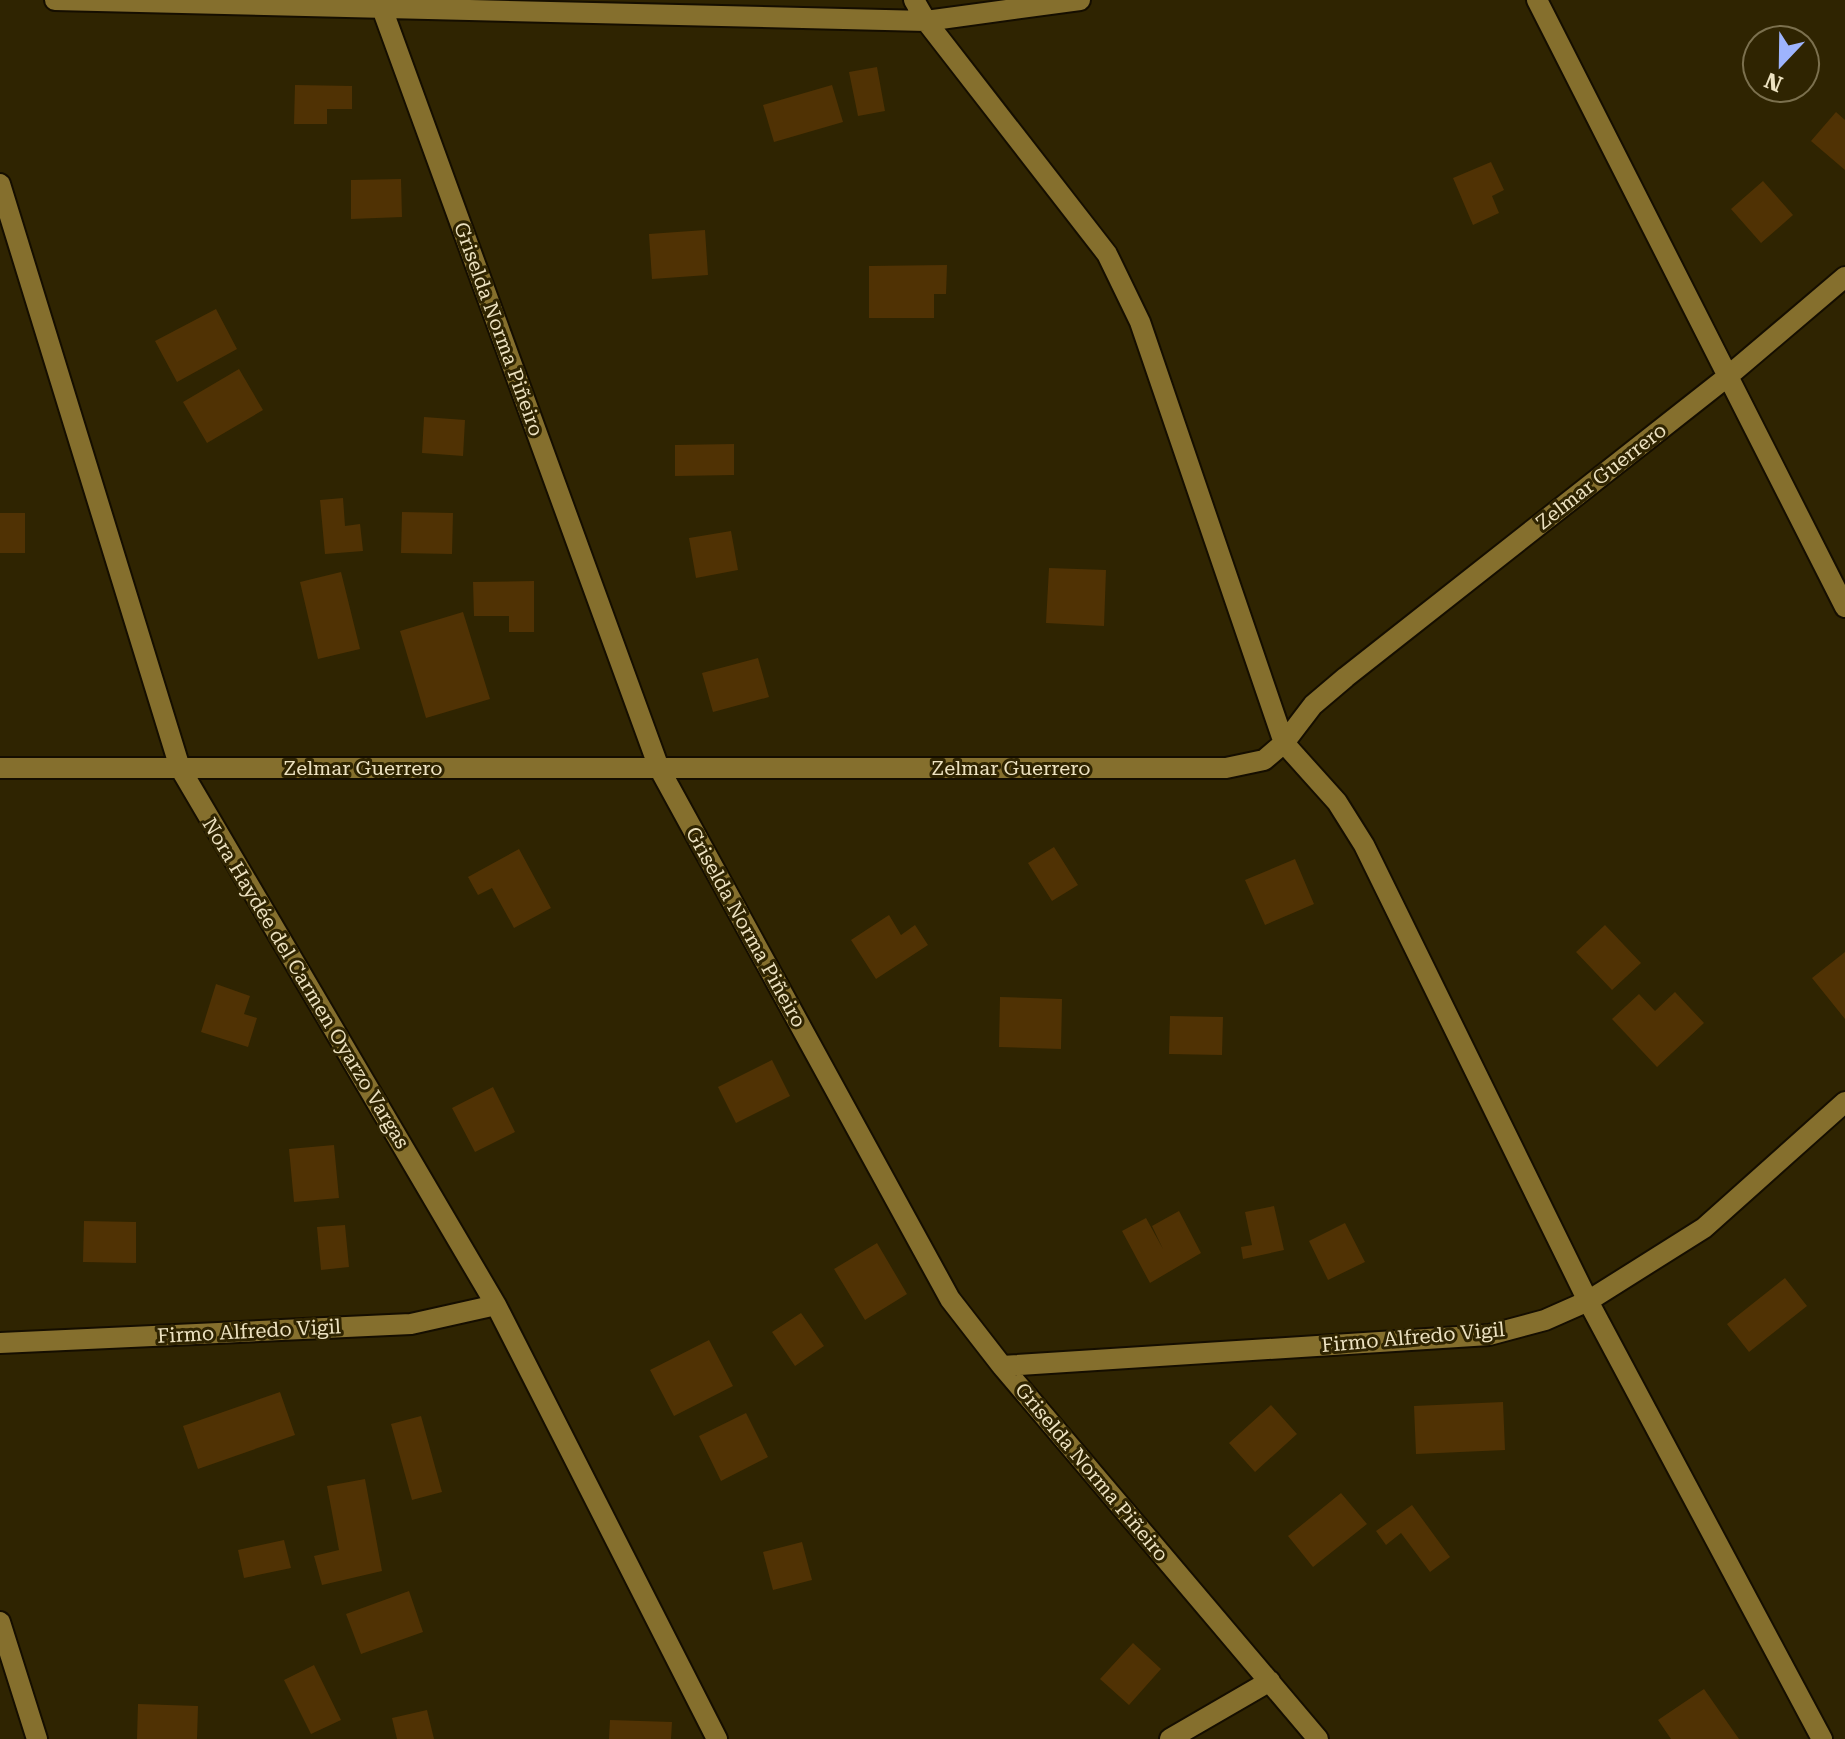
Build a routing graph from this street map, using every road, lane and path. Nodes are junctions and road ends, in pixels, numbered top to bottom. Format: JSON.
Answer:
{"nodes":[{"id":1,"x":55,"y":0,"type":"edge"},
{"id":2,"x":914,"y":0,"type":"edge"},
{"id":3,"x":1080,"y":0,"type":"edge"},
{"id":4,"x":1537,"y":0,"type":"edge"},
{"id":5,"x":380,"y":4,"type":"edge"},
{"id":6,"x":926,"y":21,"type":"junction"},
{"id":7,"x":0,"y":184,"type":"edge"},
{"id":8,"x":1845,"y":277,"type":"edge"},
{"id":9,"x":1727,"y":377,"type":"junction"},
{"id":10,"x":1845,"y":607,"type":"edge"},
{"id":11,"x":1284,"y":743,"type":"junction"},
{"id":12,"x":0,"y":768,"type":"edge"},
{"id":13,"x":180,"y":768,"type":"junction"},
{"id":14,"x":659,"y":768,"type":"junction"},
{"id":15,"x":1845,"y":1102,"type":"edge"},
{"id":16,"x":1588,"y":1301,"type":"junction"},
{"id":17,"x":496,"y":1305,"type":"junction"},
{"id":18,"x":0,"y":1343,"type":"edge"},
{"id":19,"x":1002,"y":1366,"type":"junction"},
{"id":20,"x":0,"y":1622,"type":"edge"},
{"id":21,"x":1270,"y":1681,"type":"junction"},
{"id":22,"x":37,"y":1739,"type":"edge"},
{"id":23,"x":717,"y":1739,"type":"edge"},
{"id":24,"x":1170,"y":1739,"type":"edge"},
{"id":25,"x":1318,"y":1739,"type":"edge"},
{"id":26,"x":1822,"y":1739,"type":"edge"}],
"edges":[{"from":1,"to":5,"type":"street"},
{"from":2,"to":6,"type":"street"},
{"from":3,"to":6,"type":"street"},
{"from":4,"to":9,"type":"street"},
{"from":5,"to":6,"type":"street"},
{"from":5,"to":14,"type":"street","name":"Griselda Norma Piñeiro"},
{"from":6,"to":11,"type":"street"},
{"from":7,"to":13,"type":"street","name":"Nora Haydée del Carmen Oyarzo Vargas"},
{"from":8,"to":9,"type":"street","name":"Zelmar Guerrero"},
{"from":9,"to":10,"type":"street"},
{"from":9,"to":11,"type":"street","name":"Zelmar Guerrero"},
{"from":11,"to":14,"type":"street","name":"Zelmar Guerrero"},
{"from":11,"to":16,"type":"street"},
{"from":12,"to":13,"type":"street","name":"Zelmar Guerrero"},
{"from":13,"to":14,"type":"street","name":"Zelmar Guerrero"},
{"from":13,"to":17,"type":"street","name":"Nora Haydée del Carmen Oyarzo Vargas"},
{"from":14,"to":19,"type":"street","name":"Griselda Norma Piñeiro"},
{"from":15,"to":16,"type":"street","name":"Firmo Alfredo Vigil"},
{"from":16,"to":19,"type":"street","name":"Firmo Alfredo Vigil"},
{"from":16,"to":26,"type":"street"},
{"from":17,"to":18,"type":"street","name":"Firmo Alfredo Vigil"},
{"from":17,"to":23,"type":"street","name":"Nora Haydée del Carmen Oyarzo Vargas"},
{"from":19,"to":21,"type":"street","name":"Griselda Norma Piñeiro"},
{"from":20,"to":22,"type":"street"},
{"from":21,"to":24,"type":"street"},
{"from":21,"to":25,"type":"street","name":"Griselda Norma Piñeiro"}]}
